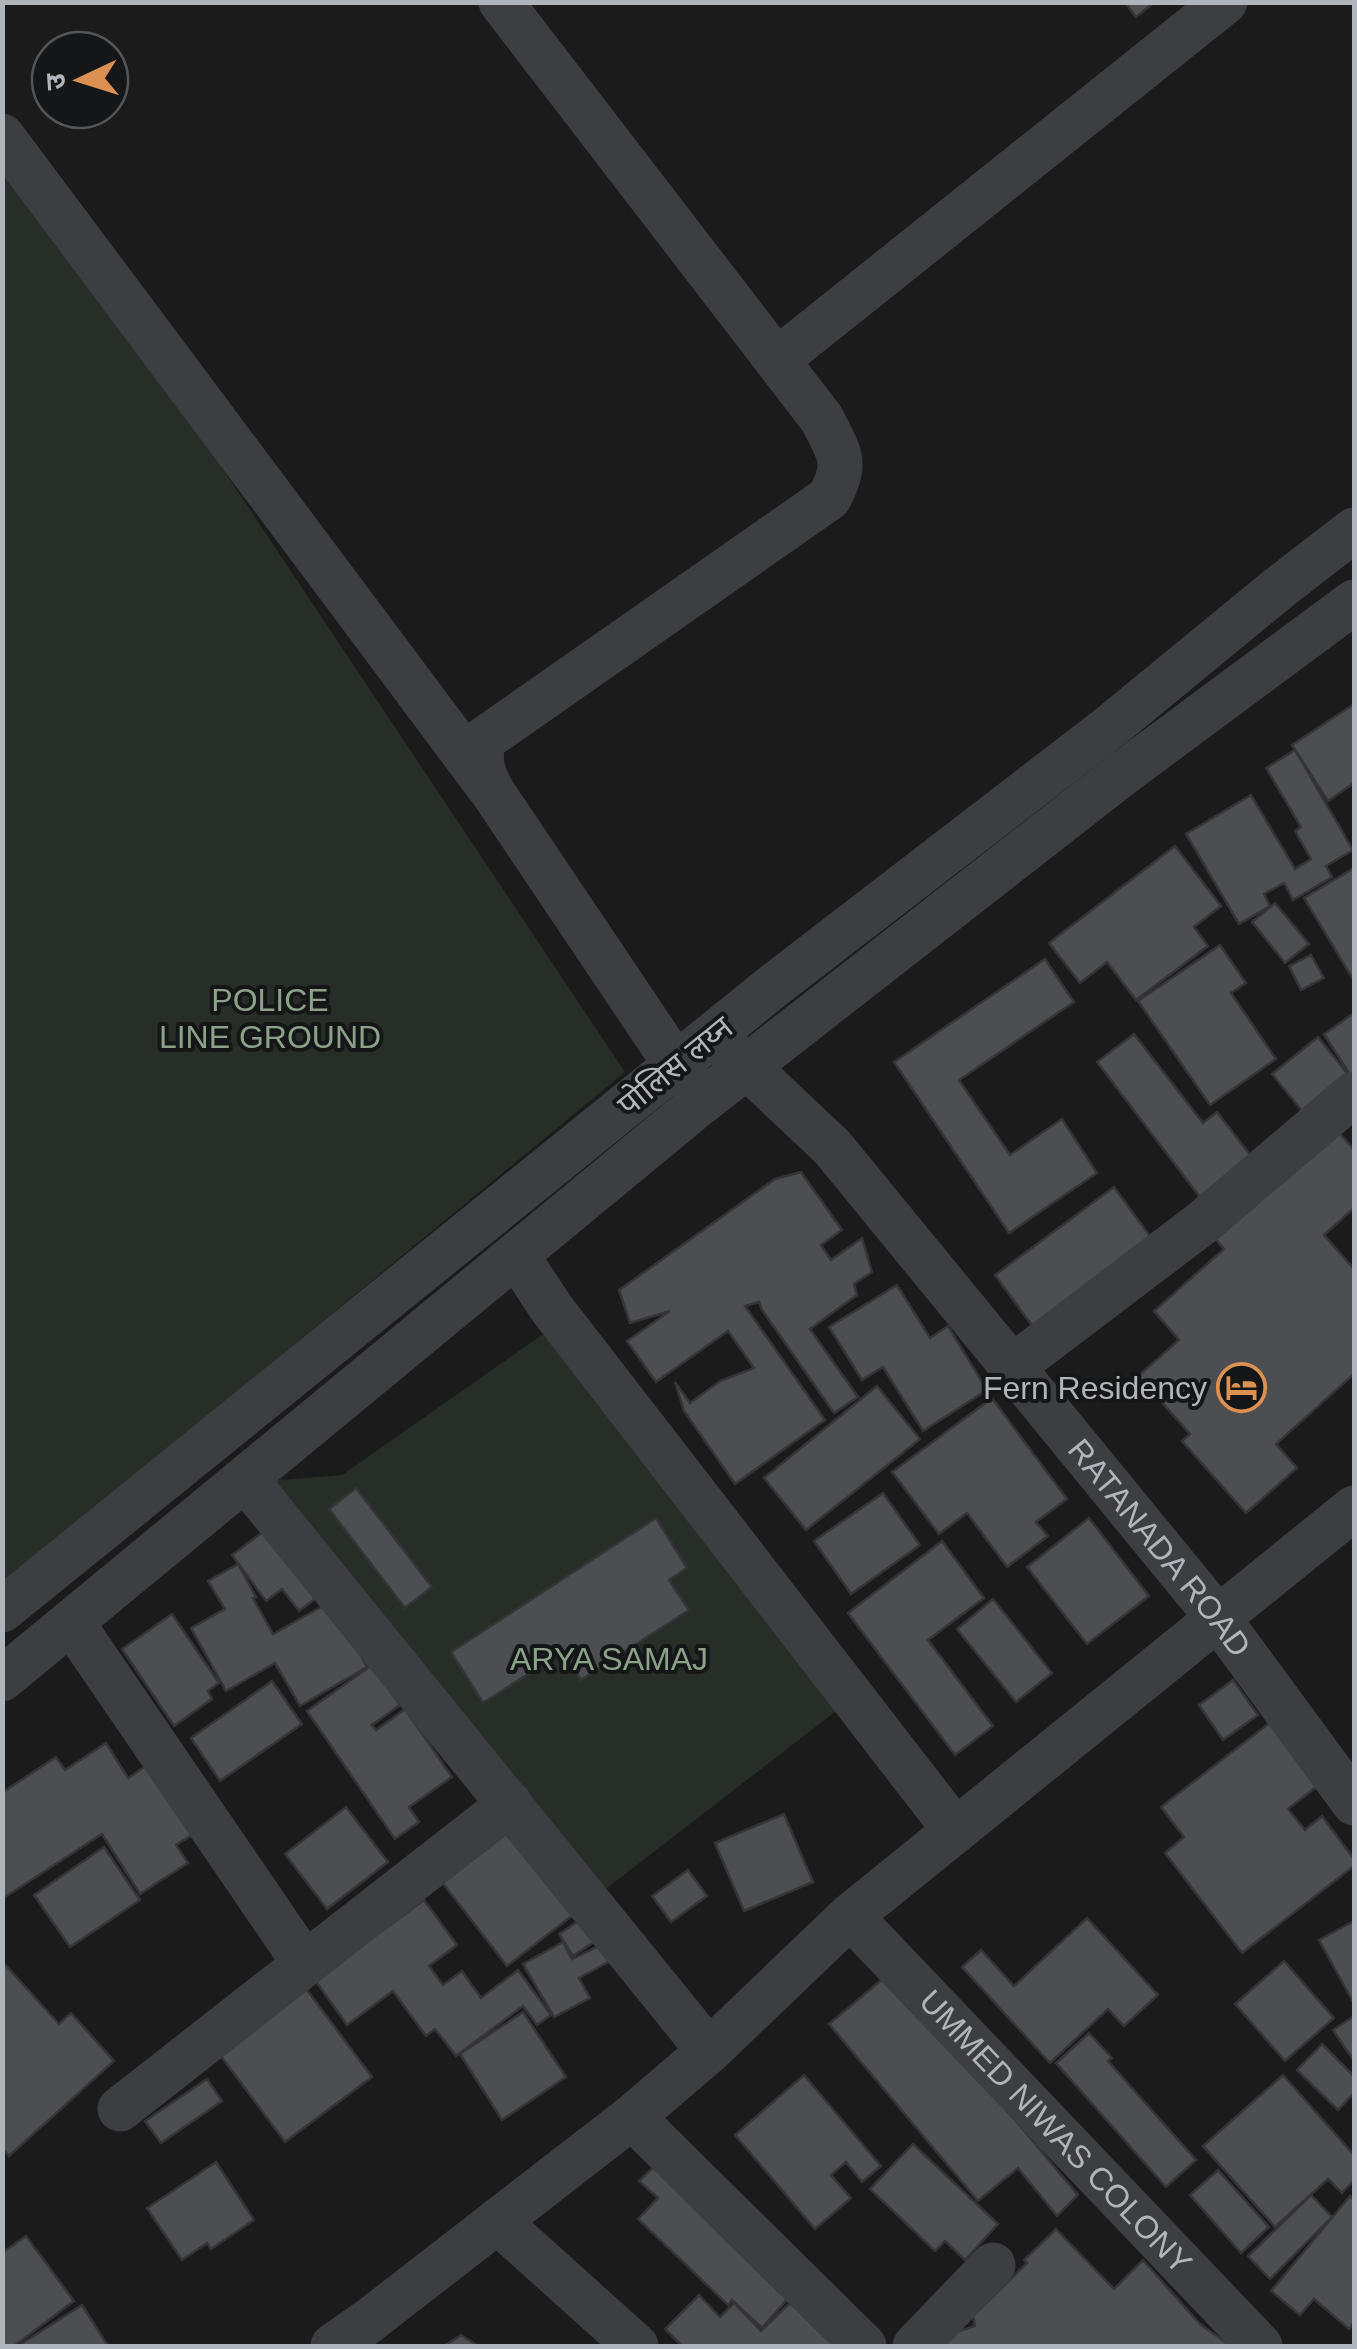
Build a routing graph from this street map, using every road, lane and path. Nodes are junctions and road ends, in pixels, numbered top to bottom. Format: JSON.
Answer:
{"nodes":[{"id":1,"x":501,"y":2,"type":"edge"},
{"id":2,"x":1224,"y":2,"type":"edge"},
{"id":3,"x":2,"y":136,"type":"edge"},
{"id":4,"x":777,"y":360,"type":"junction"},
{"id":5,"x":1354,"y":530,"type":"edge"},
{"id":6,"x":1354,"y":602,"type":"edge"},
{"id":7,"x":492,"y":792,"type":"junction"},
{"id":8,"x":714,"y":1034,"type":"junction"},
{"id":9,"x":676,"y":1065,"type":"junction"},
{"id":10,"x":746,"y":1067,"type":"junction"},
{"id":11,"x":1354,"y":1094,"type":"edge"},
{"id":12,"x":706,"y":1099,"type":"junction"},
{"id":13,"x":517,"y":1256,"type":"junction"},
{"id":14,"x":1012,"y":1366,"type":"junction"},
{"id":15,"x":246,"y":1480,"type":"junction"},
{"id":16,"x":1354,"y":1508,"type":"edge"},
{"id":17,"x":2,"y":1610,"type":"edge"},
{"id":18,"x":1218,"y":1618,"type":"junction"},
{"id":19,"x":72,"y":1623,"type":"junction"},
{"id":20,"x":2,"y":1679,"type":"edge"},
{"id":21,"x":1354,"y":1803,"type":"edge"},
{"id":22,"x":510,"y":1804,"type":"junction"},
{"id":23,"x":955,"y":1830,"type":"junction"},
{"id":24,"x":850,"y":1916,"type":"junction"},
{"id":25,"x":305,"y":1964,"type":"junction"},
{"id":26,"x":709,"y":2051,"type":"junction"},
{"id":27,"x":120,"y":2109,"type":"dead end"},
{"id":28,"x":632,"y":2117,"type":"junction"},
{"id":29,"x":497,"y":2222,"type":"junction"},
{"id":30,"x":993,"y":2264,"type":"dead end"},
{"id":31,"x":333,"y":2346,"type":"edge"},
{"id":32,"x":636,"y":2346,"type":"edge"},
{"id":33,"x":864,"y":2346,"type":"edge"},
{"id":34,"x":915,"y":2346,"type":"edge"},
{"id":35,"x":1260,"y":2346,"type":"edge"}],
"edges":[{"from":1,"to":4,"type":"street"},
{"from":2,"to":4,"type":"street"},
{"from":3,"to":7,"type":"street"},
{"from":4,"to":7,"type":"street"},
{"from":5,"to":8,"type":"street","name":"पोलिस लय्न"},
{"from":6,"to":10,"type":"street"},
{"from":7,"to":9,"type":"street"},
{"from":8,"to":9,"type":"street","name":"पोलिस लय्न"},
{"from":8,"to":10,"type":"street","name":"RATANADA ROAD"},
{"from":9,"to":12,"type":"street"},
{"from":9,"to":17,"type":"street","name":"पोलिस लय्न"},
{"from":10,"to":12,"type":"street"},
{"from":10,"to":14,"type":"street","name":"RATANADA ROAD"},
{"from":11,"to":14,"type":"street"},
{"from":12,"to":13,"type":"street"},
{"from":13,"to":15,"type":"street"},
{"from":13,"to":23,"type":"street"},
{"from":14,"to":18,"type":"street","name":"RATANADA ROAD"},
{"from":15,"to":19,"type":"street"},
{"from":15,"to":22,"type":"street"},
{"from":16,"to":18,"type":"street"},
{"from":18,"to":21,"type":"street","name":"RATANADA ROAD"},
{"from":18,"to":23,"type":"street"},
{"from":19,"to":20,"type":"street"},
{"from":19,"to":25,"type":"street"},
{"from":22,"to":25,"type":"street"},
{"from":22,"to":26,"type":"street"},
{"from":23,"to":24,"type":"street"},
{"from":24,"to":26,"type":"street"},
{"from":24,"to":35,"type":"street","name":"UMMED NIWAS COLONY"},
{"from":25,"to":27,"type":"street"},
{"from":26,"to":28,"type":"street"},
{"from":28,"to":29,"type":"street"},
{"from":28,"to":33,"type":"street"},
{"from":29,"to":31,"type":"street"},
{"from":29,"to":32,"type":"street"},
{"from":30,"to":34,"type":"street"}]}
